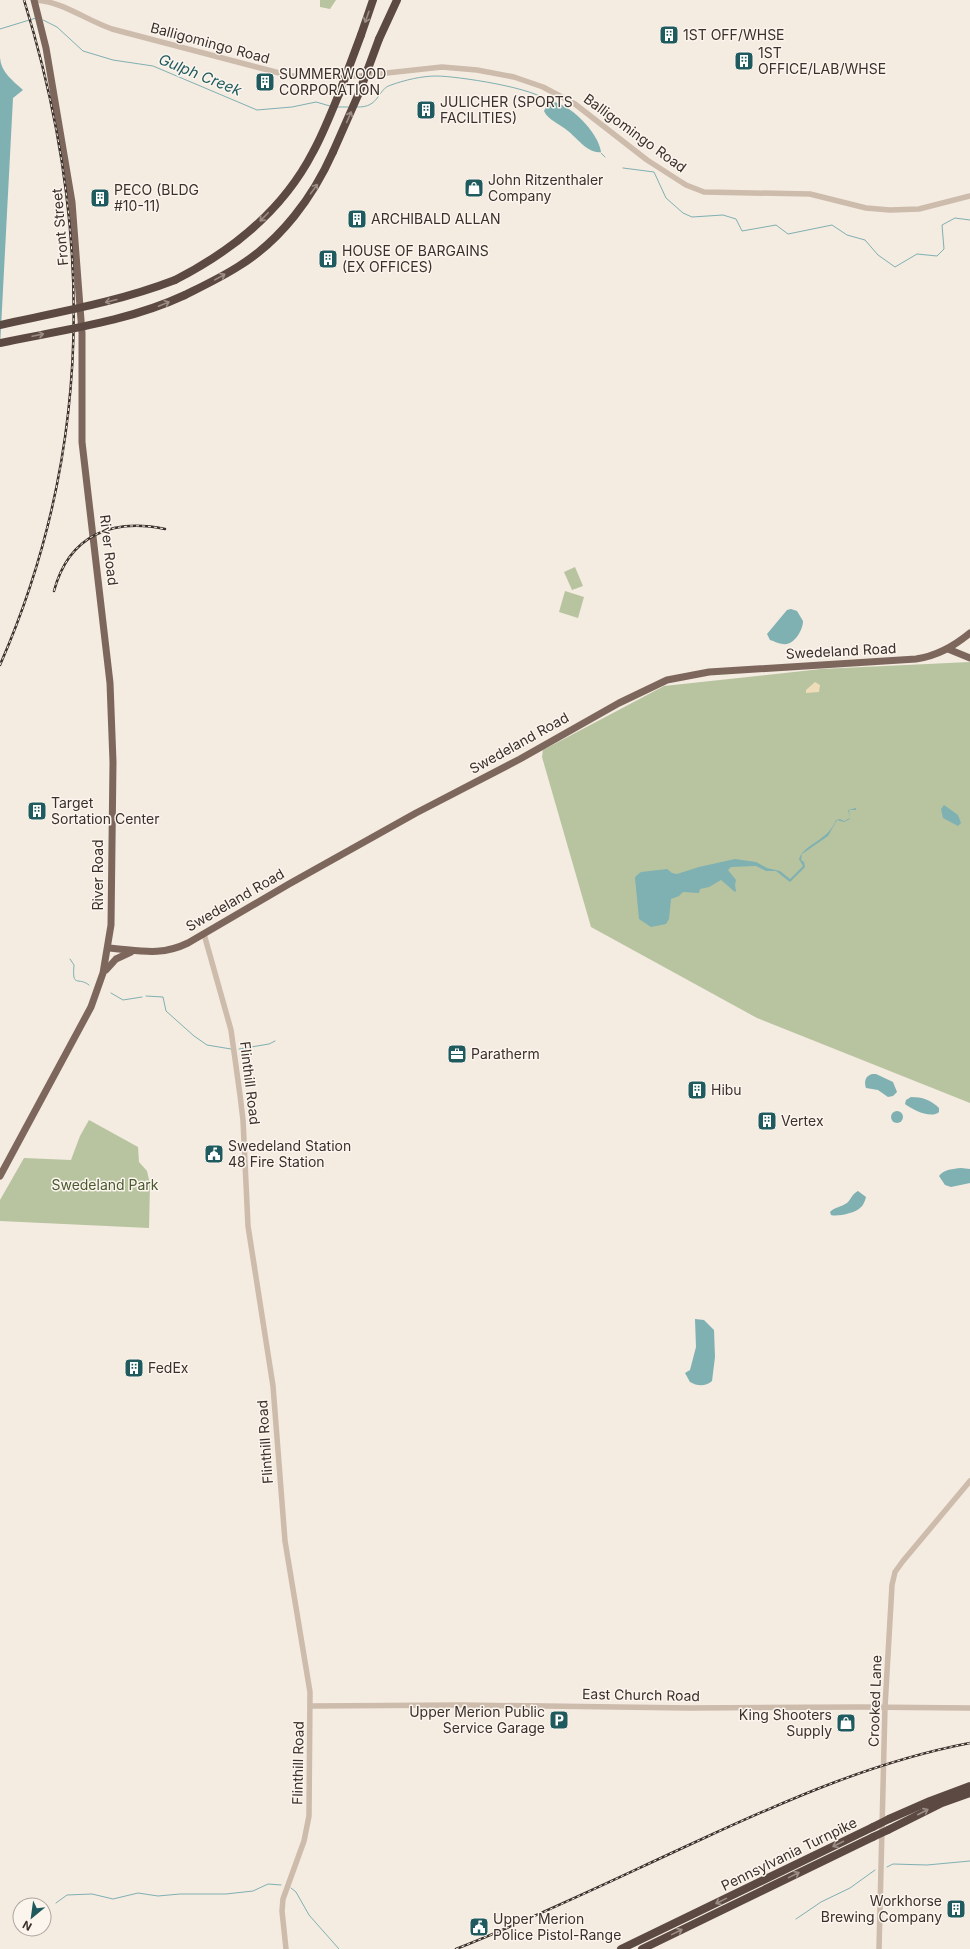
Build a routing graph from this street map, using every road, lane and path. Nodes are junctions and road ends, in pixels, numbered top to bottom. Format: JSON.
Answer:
{"nodes":[{"id":1,"x":35,"y":0,"type":"edge"},
{"id":2,"x":373,"y":0,"type":"edge"},
{"id":3,"x":392,"y":0,"type":"edge"},
{"id":4,"x":397,"y":0,"type":"edge"},
{"id":5,"x":379,"y":39,"type":"junction"},
{"id":6,"x":970,"y":196,"type":"edge"},
{"id":7,"x":0,"y":325,"type":"edge"},
{"id":8,"x":0,"y":344,"type":"edge"},
{"id":9,"x":84,"y":454,"type":"joint"},
{"id":10,"x":970,"y":634,"type":"edge"},
{"id":11,"x":948,"y":649,"type":"junction"},
{"id":12,"x":970,"y":658,"type":"edge"},
{"id":13,"x":204,"y":934,"type":"junction"},
{"id":14,"x":108,"y":948,"type":"junction"},
{"id":15,"x":133,"y":951,"type":"junction"},
{"id":16,"x":103,"y":973,"type":"junction"},
{"id":17,"x":0,"y":1176,"type":"edge"},
{"id":18,"x":970,"y":1481,"type":"edge"},
{"id":19,"x":311,"y":1706,"type":"junction"},
{"id":20,"x":885,"y":1707,"type":"junction"},
{"id":21,"x":970,"y":1708,"type":"edge"},
{"id":22,"x":970,"y":1786,"type":"edge"},
{"id":23,"x":970,"y":1793,"type":"edge"},
{"id":24,"x":286,"y":1949,"type":"edge"},
{"id":25,"x":621,"y":1949,"type":"edge"},
{"id":26,"x":642,"y":1949,"type":"edge"},
{"id":27,"x":879,"y":1949,"type":"edge"}],
"edges":[{"from":1,"to":6,"type":"street","name":"Balligomingo Road"},
{"from":1,"to":9,"type":"main road","name":"Front Street"},
{"from":2,"to":7,"type":"highway","one_way":true,"bridge":true},
{"from":3,"to":5,"type":"highway"},
{"from":4,"to":5,"type":"highway"},
{"from":8,"to":5,"type":"highway","one_way":true,"bridge":true},
{"from":9,"to":14,"type":"main road","name":"River Road"},
{"from":10,"to":11,"type":"main road","name":"Swedeland Road"},
{"from":11,"to":12,"type":"main road"},
{"from":11,"to":13,"type":"main road","name":"Swedeland Road"},
{"from":13,"to":15,"type":"main road","name":"Swedeland Road"},
{"from":13,"to":19,"type":"street","name":"Flinthill Road"},
{"from":14,"to":15,"type":"main road","name":"Swedeland Road"},
{"from":14,"to":16,"type":"main road","name":"River Road"},
{"from":15,"to":16,"type":"main road"},
{"from":16,"to":17,"type":"main road","name":"River Road"},
{"from":18,"to":20,"type":"street","name":"Crooked Lane"},
{"from":19,"to":20,"type":"street","name":"East Church Road"},
{"from":19,"to":24,"type":"street","name":"Flinthill Road"},
{"from":20,"to":21,"type":"street","name":"East Church Road"},
{"from":20,"to":27,"type":"street","name":"Crooked Lane"},
{"from":22,"to":25,"type":"highway","name":"Pennsylvania Turnpike","one_way":true,"bridge":true},
{"from":26,"to":23,"type":"highway","name":"Pennsylvania Turnpike","one_way":true,"bridge":true}]}
